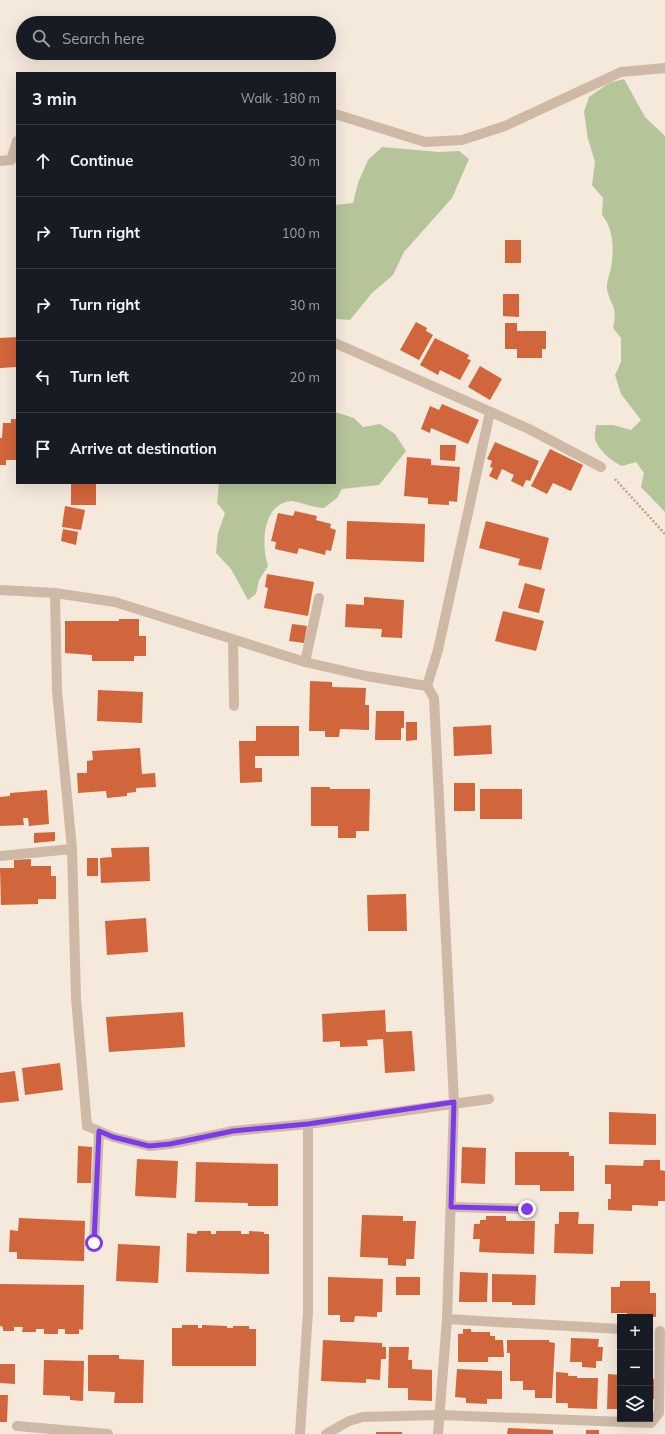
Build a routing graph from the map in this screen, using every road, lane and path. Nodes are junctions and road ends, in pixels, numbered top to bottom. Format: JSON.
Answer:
{"nodes":[{"id":1,"x":665,"y":68,"type":"edge"},
{"id":2,"x":336,"y":114,"type":"edge"},
{"id":3,"x":16,"y":148,"type":"edge"},
{"id":4,"x":14,"y":161,"type":"edge"},
{"id":5,"x":0,"y":162,"type":"edge"},
{"id":6,"x":336,"y":343,"type":"edge"},
{"id":7,"x":490,"y":412,"type":"junction"},
{"id":8,"x":601,"y":467,"type":"joint"},
{"id":9,"x":665,"y":534,"type":"edge"},
{"id":10,"x":0,"y":590,"type":"edge"},
{"id":11,"x":55,"y":593,"type":"junction"},
{"id":12,"x":319,"y":598,"type":"dead end"},
{"id":13,"x":233,"y":640,"type":"junction"},
{"id":14,"x":305,"y":662,"type":"junction"},
{"id":15,"x":427,"y":686,"type":"junction"},
{"id":16,"x":234,"y":706,"type":"dead end"},
{"id":17,"x":72,"y":849,"type":"junction"},
{"id":18,"x":0,"y":856,"type":"edge"},
{"id":19,"x":489,"y":1098,"type":"dead end"},
{"id":20,"x":454,"y":1102,"type":"junction"},
{"id":21,"x":308,"y":1124,"type":"junction"},
{"id":22,"x":99,"y":1131,"type":"junction"},
{"id":23,"x":451,"y":1207,"type":"junction"},
{"id":24,"x":527,"y":1209,"type":"dead end"},
{"id":25,"x":94,"y":1243,"type":"dead end"},
{"id":26,"x":447,"y":1319,"type":"junction"},
{"id":27,"x":617,"y":1329,"type":"edge"},
{"id":28,"x":653,"y":1330,"type":"edge"},
{"id":29,"x":663,"y":1331,"type":"edge"},
{"id":30,"x":439,"y":1415,"type":"junction"},
{"id":31,"x":17,"y":1426,"type":"dead end"},
{"id":32,"x":108,"y":1434,"type":"edge"},
{"id":33,"x":300,"y":1434,"type":"edge"},
{"id":34,"x":326,"y":1434,"type":"edge"},
{"id":35,"x":438,"y":1434,"type":"edge"}],
"edges":[{"from":1,"to":2,"type":"street"},
{"from":3,"to":4,"type":"street"},
{"from":4,"to":5,"type":"street"},
{"from":6,"to":7,"type":"street"},
{"from":7,"to":8,"type":"street"},
{"from":7,"to":15,"type":"street"},
{"from":8,"to":9,"type":"path"},
{"from":10,"to":11,"type":"street"},
{"from":11,"to":13,"type":"street"},
{"from":11,"to":17,"type":"street"},
{"from":12,"to":14,"type":"street"},
{"from":13,"to":14,"type":"street"},
{"from":13,"to":16,"type":"street"},
{"from":14,"to":15,"type":"street"},
{"from":15,"to":20,"type":"street"},
{"from":17,"to":18,"type":"street"},
{"from":17,"to":22,"type":"street"},
{"from":19,"to":20,"type":"street"},
{"from":20,"to":21,"type":"street"},
{"from":20,"to":23,"type":"street"},
{"from":21,"to":22,"type":"street"},
{"from":21,"to":33,"type":"street"},
{"from":22,"to":25,"type":"street"},
{"from":23,"to":24,"type":"street"},
{"from":23,"to":26,"type":"street"},
{"from":26,"to":27,"type":"street"},
{"from":26,"to":30,"type":"street"},
{"from":28,"to":29,"type":"street"},
{"from":29,"to":30,"type":"street"},
{"from":30,"to":34,"type":"street"},
{"from":30,"to":35,"type":"street"},
{"from":31,"to":32,"type":"street"}]}
